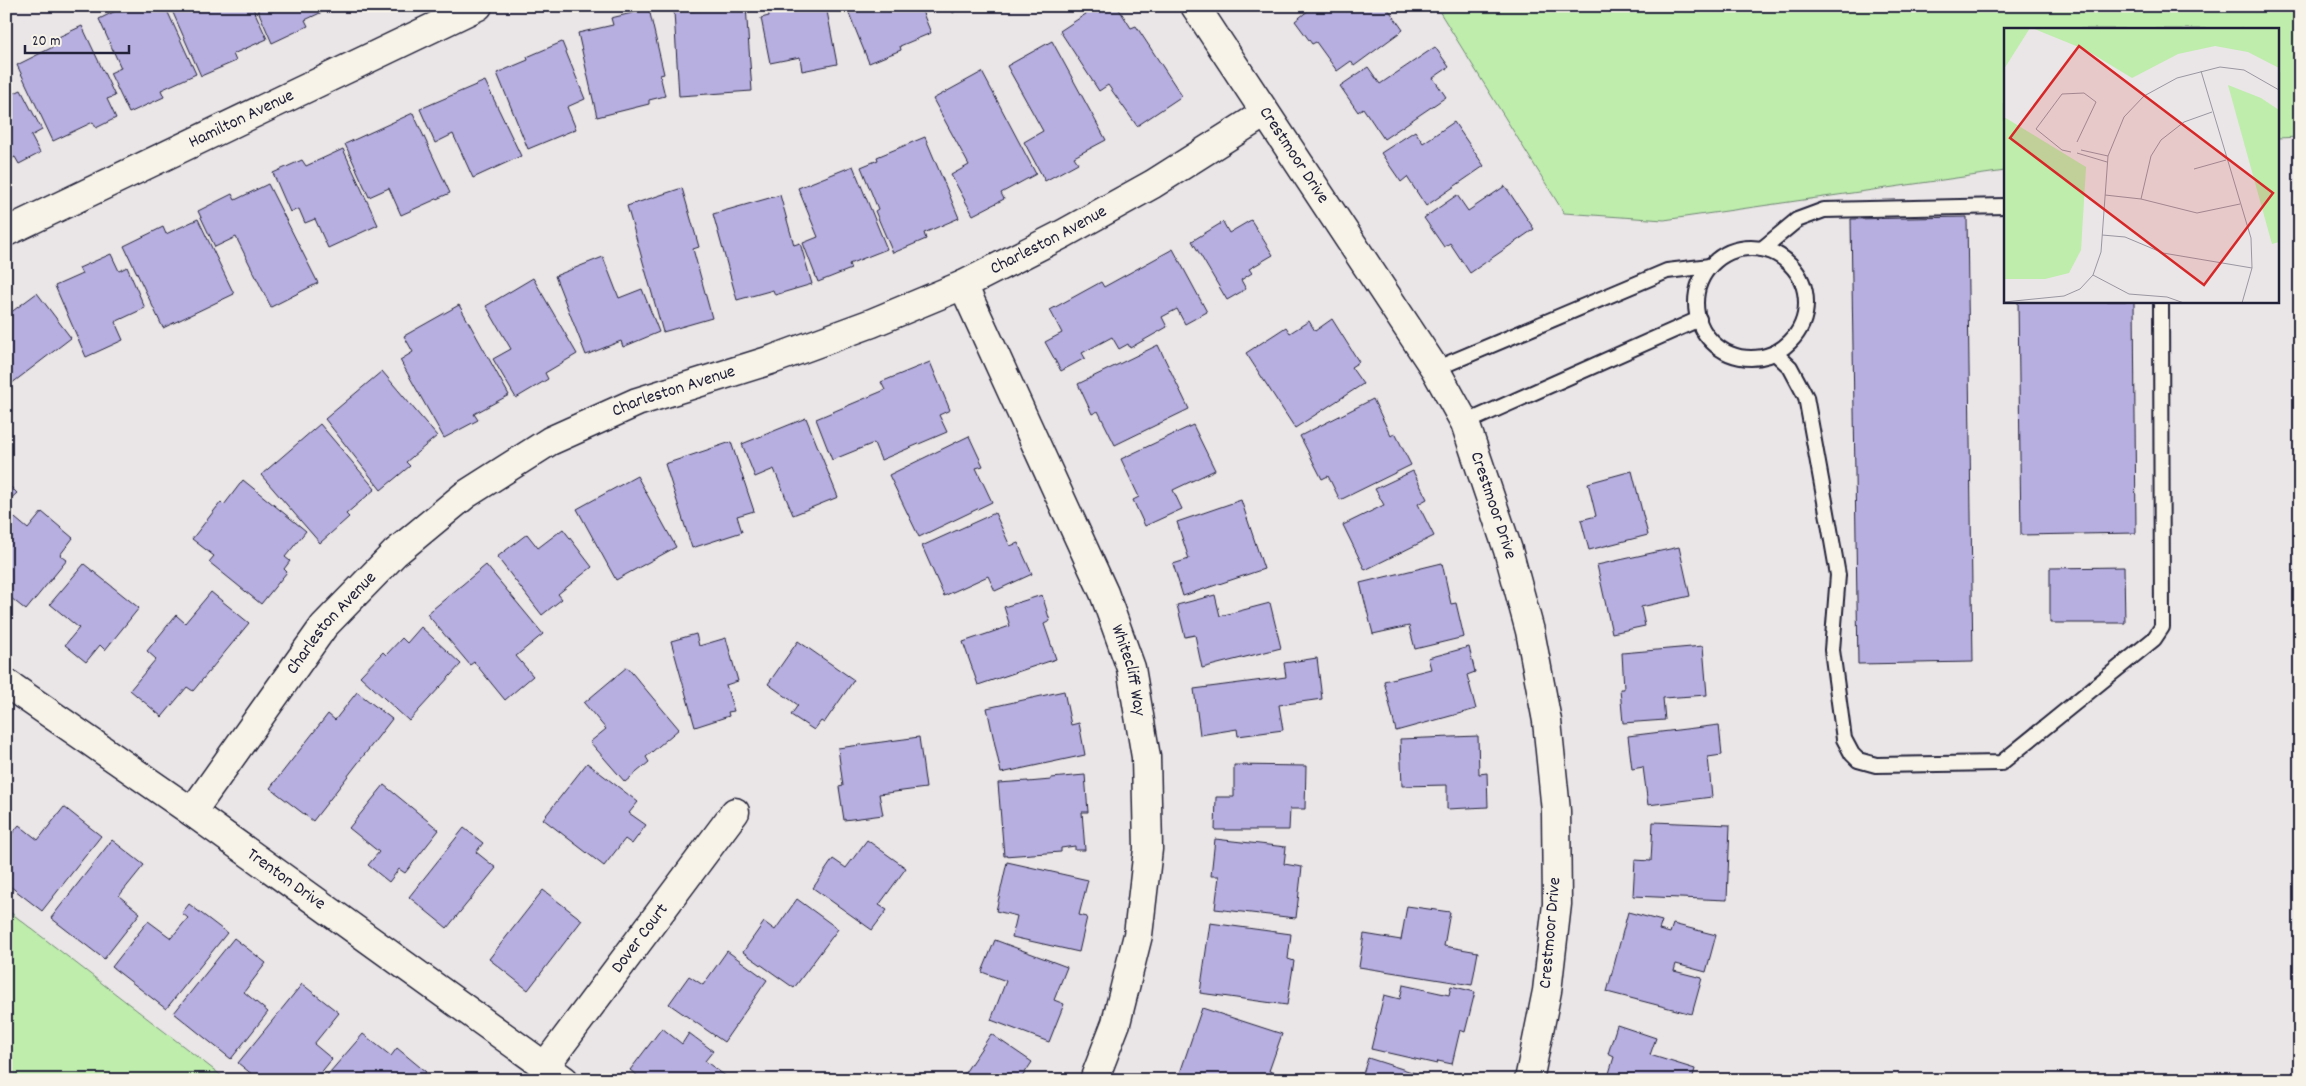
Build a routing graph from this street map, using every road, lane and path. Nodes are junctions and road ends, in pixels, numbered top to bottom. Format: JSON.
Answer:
{"nodes":[{"id":1,"x":478,"y":6,"type":"edge"},
{"id":2,"x":1195,"y":6,"type":"edge"},
{"id":3,"x":1265,"y":113,"type":"junction"},
{"id":4,"x":2004,"y":206,"type":"edge"},
{"id":5,"x":6,"y":232,"type":"edge"},
{"id":6,"x":1762,"y":249,"type":"junction"},
{"id":7,"x":1710,"y":266,"type":"junction"},
{"id":8,"x":963,"y":285,"type":"junction"},
{"id":9,"x":2161,"y":302,"type":"edge"},
{"id":10,"x":1699,"y":319,"type":"junction"},
{"id":11,"x":1775,"y":353,"type":"junction"},
{"id":12,"x":1435,"y":369,"type":"junction"},
{"id":13,"x":1466,"y":423,"type":"junction"},
{"id":14,"x":6,"y":684,"type":"edge"},
{"id":15,"x":192,"y":812,"type":"junction"},
{"id":16,"x":735,"y":812,"type":"dead end"},
{"id":17,"x":555,"y":1073,"type":"edge"},
{"id":18,"x":1094,"y":1080,"type":"edge"},
{"id":19,"x":1529,"y":1080,"type":"edge"}],
"edges":[{"from":1,"to":5,"type":"street","name":"Hamilton Avenue"},
{"from":2,"to":3,"type":"street","name":"Crestmoor Drive"},
{"from":3,"to":8,"type":"street","name":"Charleston Avenue"},
{"from":3,"to":12,"type":"street","name":"Crestmoor Drive"},
{"from":4,"to":6,"type":"lane"},
{"from":6,"to":7,"type":"lane"},
{"from":6,"to":11,"type":"lane"},
{"from":7,"to":10,"type":"lane"},
{"from":7,"to":12,"type":"lane"},
{"from":8,"to":15,"type":"street","name":"Charleston Avenue"},
{"from":8,"to":18,"type":"street","name":"Whitecliff Way"},
{"from":9,"to":11,"type":"lane"},
{"from":10,"to":11,"type":"lane"},
{"from":10,"to":13,"type":"lane"},
{"from":12,"to":13,"type":"street","name":"Crestmoor Drive"},
{"from":13,"to":19,"type":"street","name":"Crestmoor Drive"},
{"from":14,"to":15,"type":"street","name":"Trenton Drive"},
{"from":15,"to":17,"type":"street","name":"Trenton Drive"},
{"from":16,"to":17,"type":"street","name":"Dover Court"}]}
